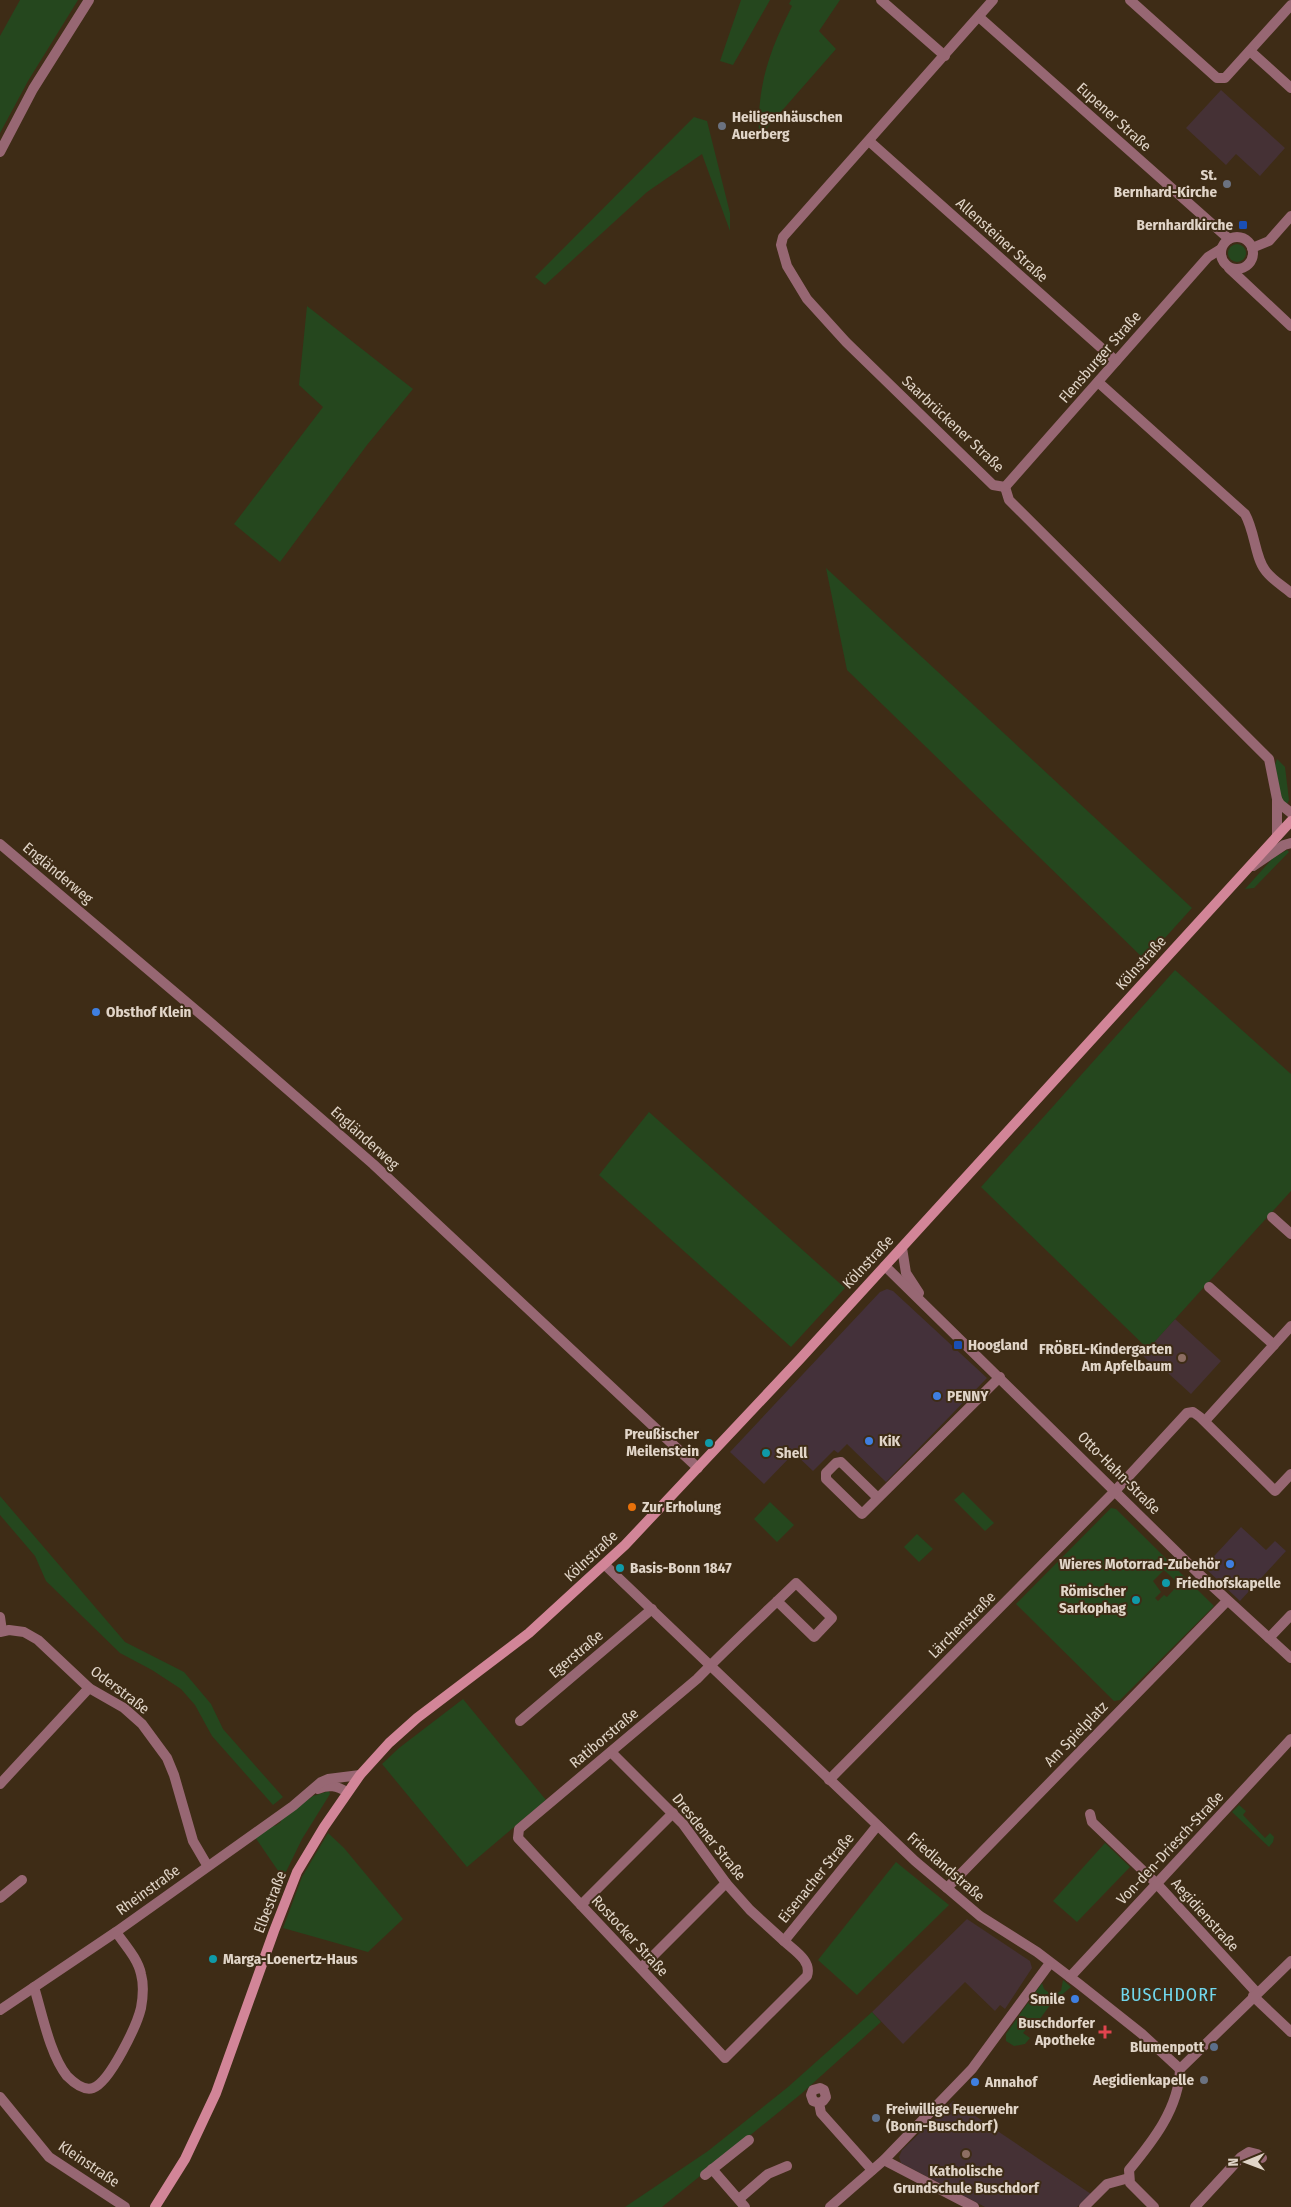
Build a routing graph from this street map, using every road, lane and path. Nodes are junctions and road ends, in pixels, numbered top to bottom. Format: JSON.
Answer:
{"nodes":[{"id":1,"x":89,"y":0,"type":"edge"},
{"id":2,"x":881,"y":0,"type":"edge"},
{"id":3,"x":993,"y":0,"type":"edge"},
{"id":4,"x":1130,"y":0,"type":"edge"},
{"id":5,"x":1291,"y":5,"type":"edge"},
{"id":6,"x":979,"y":17,"type":"junction"},
{"id":7,"x":1250,"y":51,"type":"junction"},
{"id":8,"x":945,"y":56,"type":"junction"},
{"id":9,"x":1291,"y":88,"type":"edge"},
{"id":10,"x":869,"y":142,"type":"junction"},
{"id":11,"x":0,"y":152,"type":"edge"},
{"id":12,"x":1291,"y":216,"type":"edge"},
{"id":13,"x":1229,"y":239,"type":"junction"},
{"id":14,"x":1252,"y":248,"type":"junction"},
{"id":15,"x":1221,"y":249,"type":"junction"},
{"id":16,"x":1228,"y":268,"type":"junction"},
{"id":17,"x":1291,"y":326,"type":"edge"},
{"id":18,"x":1116,"y":361,"type":"junction"},
{"id":19,"x":1098,"y":382,"type":"junction"},
{"id":20,"x":1005,"y":487,"type":"junction"},
{"id":21,"x":1291,"y":593,"type":"edge"},
{"id":22,"x":1277,"y":799,"type":"junction"},
{"id":23,"x":1291,"y":820,"type":"edge"},
{"id":24,"x":1277,"y":836,"type":"junction"},
{"id":25,"x":1291,"y":843,"type":"edge"},
{"id":26,"x":0,"y":844,"type":"edge"},
{"id":27,"x":1242,"y":874,"type":"junction"},
{"id":28,"x":1272,"y":1217,"type":"dead end"},
{"id":29,"x":1291,"y":1234,"type":"edge"},
{"id":30,"x":902,"y":1248,"type":"junction"},
{"id":31,"x":885,"y":1266,"type":"junction"},
{"id":32,"x":1209,"y":1287,"type":"dead end"},
{"id":33,"x":927,"y":1306,"type":"junction"},
{"id":34,"x":1291,"y":1326,"type":"edge"},
{"id":35,"x":1274,"y":1345,"type":"junction"},
{"id":36,"x":1000,"y":1377,"type":"junction"},
{"id":37,"x":1205,"y":1422,"type":"junction"},
{"id":38,"x":698,"y":1468,"type":"junction"},
{"id":39,"x":1291,"y":1474,"type":"edge"},
{"id":40,"x":1115,"y":1491,"type":"junction"},
{"id":41,"x":878,"y":1498,"type":"junction"},
{"id":42,"x":605,"y":1565,"type":"junction"},
{"id":43,"x":777,"y":1601,"type":"junction"},
{"id":44,"x":1227,"y":1601,"type":"junction"},
{"id":45,"x":652,"y":1609,"type":"junction"},
{"id":46,"x":1291,"y":1615,"type":"edge"},
{"id":47,"x":0,"y":1617,"type":"edge"},
{"id":48,"x":1,"y":1631,"type":"edge"},
{"id":49,"x":1269,"y":1638,"type":"junction"},
{"id":50,"x":1291,"y":1658,"type":"edge"},
{"id":51,"x":710,"y":1665,"type":"junction"},
{"id":52,"x":89,"y":1688,"type":"junction"},
{"id":53,"x":443,"y":1699,"type":"joint"},
{"id":54,"x":520,"y":1721,"type":"dead end"},
{"id":55,"x":1291,"y":1739,"type":"edge"},
{"id":56,"x":611,"y":1752,"type":"junction"},
{"id":57,"x":360,"y":1775,"type":"junction"},
{"id":58,"x":830,"y":1780,"type":"junction"},
{"id":59,"x":0,"y":1784,"type":"edge"},
{"id":60,"x":312,"y":1791,"type":"junction"},
{"id":61,"x":347,"y":1792,"type":"junction"},
{"id":62,"x":673,"y":1813,"type":"junction"},
{"id":63,"x":1090,"y":1814,"type":"dead end"},
{"id":64,"x":877,"y":1826,"type":"junction"},
{"id":65,"x":518,"y":1833,"type":"joint"},
{"id":66,"x":207,"y":1865,"type":"junction"},
{"id":67,"x":22,"y":1880,"type":"dead end"},
{"id":68,"x":726,"y":1883,"type":"junction"},
{"id":69,"x":1157,"y":1884,"type":"junction"},
{"id":70,"x":947,"y":1888,"type":"junction"},
{"id":71,"x":0,"y":1898,"type":"edge"},
{"id":72,"x":581,"y":1905,"type":"junction"},
{"id":73,"x":116,"y":1932,"type":"junction"},
{"id":74,"x":784,"y":1941,"type":"junction"},
{"id":75,"x":1291,"y":1961,"type":"edge"},
{"id":76,"x":1050,"y":1963,"type":"junction"},
{"id":77,"x":641,"y":1968,"type":"junction"},
{"id":78,"x":1070,"y":1977,"type":"junction"},
{"id":79,"x":34,"y":1987,"type":"junction"},
{"id":80,"x":1255,"y":1995,"type":"junction"},
{"id":81,"x":0,"y":2010,"type":"edge"},
{"id":82,"x":1291,"y":2032,"type":"edge"},
{"id":83,"x":725,"y":2058,"type":"joint"},
{"id":84,"x":1180,"y":2069,"type":"junction"},
{"id":85,"x":0,"y":2097,"type":"edge"},
{"id":86,"x":819,"y":2103,"type":"dead end"},
{"id":87,"x":750,"y":2140,"type":"dead end"},
{"id":88,"x":1262,"y":2158,"type":"dead end"},
{"id":89,"x":884,"y":2160,"type":"junction"},
{"id":90,"x":787,"y":2166,"type":"dead end"},
{"id":91,"x":872,"y":2170,"type":"junction"},
{"id":92,"x":1129,"y":2178,"type":"junction"},
{"id":93,"x":742,"y":2203,"type":"edge"},
{"id":94,"x":971,"y":2206,"type":"edge"},
{"id":95,"x":125,"y":2207,"type":"edge"},
{"id":96,"x":155,"y":2207,"type":"edge"},
{"id":97,"x":830,"y":2207,"type":"edge"},
{"id":98,"x":1084,"y":2207,"type":"edge"},
{"id":99,"x":1154,"y":2207,"type":"edge"},
{"id":100,"x":1195,"y":2207,"type":"edge"}],
"edges":[{"from":1,"to":11,"type":"street"},
{"from":2,"to":8,"type":"street"},
{"from":3,"to":6,"type":"street","name":"Saarbrückener Straße"},
{"from":4,"to":7,"type":"street"},
{"from":5,"to":7,"type":"street"},
{"from":6,"to":8,"type":"street","name":"Saarbrückener Straße"},
{"from":6,"to":13,"type":"street","name":"Eupener Straße"},
{"from":7,"to":9,"type":"street"},
{"from":8,"to":10,"type":"street","name":"Saarbrückener Straße"},
{"from":10,"to":18,"type":"street","name":"Allensteiner Straße"},
{"from":10,"to":20,"type":"street","name":"Saarbrückener Straße"},
{"from":12,"to":14,"type":"street"},
{"from":13,"to":14,"type":"street"},
{"from":13,"to":15,"type":"street"},
{"from":14,"to":16,"type":"street"},
{"from":15,"to":16,"type":"street"},
{"from":15,"to":18,"type":"street","name":"Flensburger Straße"},
{"from":16,"to":17,"type":"street"},
{"from":18,"to":19,"type":"street","name":"Flensburger Straße"},
{"from":19,"to":20,"type":"street","name":"Flensburger Straße"},
{"from":19,"to":21,"type":"street"},
{"from":20,"to":22,"type":"street","name":"Saarbrückener Straße"},
{"from":22,"to":23,"type":"street"},
{"from":22,"to":24,"type":"street","name":"Saarbrückener Straße"},
{"from":23,"to":24,"type":"main road","name":"Kölnstraße"},
{"from":24,"to":27,"type":"main road","name":"Kölnstraße"},
{"from":25,"to":27,"type":"street"},
{"from":26,"to":38,"type":"street","name":"Engländerweg"},
{"from":27,"to":30,"type":"main road","name":"Kölnstraße"},
{"from":28,"to":29,"type":"street"},
{"from":30,"to":31,"type":"main road","name":"Kölnstraße"},
{"from":30,"to":33,"type":"street","name":"Otto-Hahn-Straße"},
{"from":31,"to":33,"type":"street","name":"Otto-Hahn-Straße"},
{"from":31,"to":38,"type":"main road","name":"Kölnstraße"},
{"from":32,"to":35,"type":"street"},
{"from":33,"to":36,"type":"street","name":"Otto-Hahn-Straße"},
{"from":34,"to":35,"type":"street"},
{"from":35,"to":37,"type":"street"},
{"from":36,"to":40,"type":"street","name":"Otto-Hahn-Straße"},
{"from":36,"to":41,"type":"street"},
{"from":37,"to":39,"type":"street"},
{"from":37,"to":40,"type":"street","name":"Lärchenstraße"},
{"from":38,"to":42,"type":"main road","name":"Kölnstraße"},
{"from":40,"to":44,"type":"street","name":"Otto-Hahn-Straße"},
{"from":40,"to":58,"type":"street","name":"Lärchenstraße"},
{"from":41,"to":41,"type":"street"},
{"from":42,"to":45,"type":"street","name":"Friedlandstraße"},
{"from":42,"to":53,"type":"main road","name":"Kölnstraße"},
{"from":43,"to":43,"type":"street"},
{"from":43,"to":51,"type":"street"},
{"from":44,"to":49,"type":"street","name":"Otto-Hahn-Straße"},
{"from":44,"to":70,"type":"street","name":"Am Spielplatz"},
{"from":45,"to":51,"type":"street","name":"Friedlandstraße"},
{"from":45,"to":54,"type":"street","name":"Egerstraße"},
{"from":46,"to":49,"type":"street"},
{"from":47,"to":48,"type":"street"},
{"from":48,"to":52,"type":"street","name":"Oderstraße"},
{"from":49,"to":50,"type":"street","name":"Otto-Hahn-Straße"},
{"from":51,"to":56,"type":"street","name":"Ratiborstraße"},
{"from":51,"to":58,"type":"street","name":"Friedlandstraße"},
{"from":52,"to":59,"type":"street"},
{"from":52,"to":66,"type":"street","name":"Oderstraße"},
{"from":53,"to":57,"type":"main road","name":"Elbestraße"},
{"from":55,"to":69,"type":"street","name":"Von-den-Driesch-Straße"},
{"from":56,"to":62,"type":"street","name":"Dresdener Straße"},
{"from":56,"to":65,"type":"street","name":"Ratiborstraße"},
{"from":57,"to":60,"type":"street","name":"Rheinstraße"},
{"from":57,"to":61,"type":"main road","name":"Elbestraße"},
{"from":58,"to":64,"type":"street","name":"Friedlandstraße"},
{"from":60,"to":61,"type":"street","name":"Rheinstraße"},
{"from":60,"to":66,"type":"street","name":"Rheinstraße"},
{"from":61,"to":96,"type":"main road","name":"Elbestraße"},
{"from":62,"to":68,"type":"street","name":"Dresdener Straße"},
{"from":62,"to":72,"type":"street"},
{"from":63,"to":69,"type":"street","name":"Aegidienstraße"},
{"from":64,"to":70,"type":"street","name":"Friedlandstraße"},
{"from":64,"to":74,"type":"street","name":"Eisenacher Straße"},
{"from":65,"to":72,"type":"street","name":"Rostocker Straße"},
{"from":66,"to":73,"type":"street","name":"Rheinstraße"},
{"from":67,"to":71,"type":"street"},
{"from":68,"to":74,"type":"street","name":"Dresdener Straße"},
{"from":68,"to":77,"type":"street"},
{"from":69,"to":78,"type":"street","name":"Von-den-Driesch-Straße"},
{"from":69,"to":80,"type":"street","name":"Aegidienstraße"},
{"from":70,"to":76,"type":"street","name":"Friedlandstraße"},
{"from":72,"to":77,"type":"street","name":"Rostocker Straße"},
{"from":73,"to":79,"type":"street","name":"Rheinstraße"},
{"from":73,"to":79,"type":"street"},
{"from":74,"to":83,"type":"street","name":"Eisenacher Straße"},
{"from":75,"to":80,"type":"street"},
{"from":76,"to":78,"type":"street","name":"Friedlandstraße"},
{"from":76,"to":89,"type":"street"},
{"from":77,"to":83,"type":"street","name":"Rostocker Straße"},
{"from":78,"to":84,"type":"street","name":"Friedlandstraße"},
{"from":79,"to":81,"type":"street","name":"Rheinstraße"},
{"from":80,"to":82,"type":"street","name":"Aegidienstraße"},
{"from":80,"to":84,"type":"street"},
{"from":84,"to":92,"type":"street"},
{"from":85,"to":95,"type":"street","name":"Kleinstraße"},
{"from":86,"to":91,"type":"street"},
{"from":87,"to":93,"type":"street"},
{"from":88,"to":100,"type":"street"},
{"from":89,"to":91,"type":"street"},
{"from":89,"to":94,"type":"street"},
{"from":90,"to":93,"type":"street"},
{"from":91,"to":97,"type":"street"},
{"from":92,"to":98,"type":"street"},
{"from":92,"to":99,"type":"street"}]}
